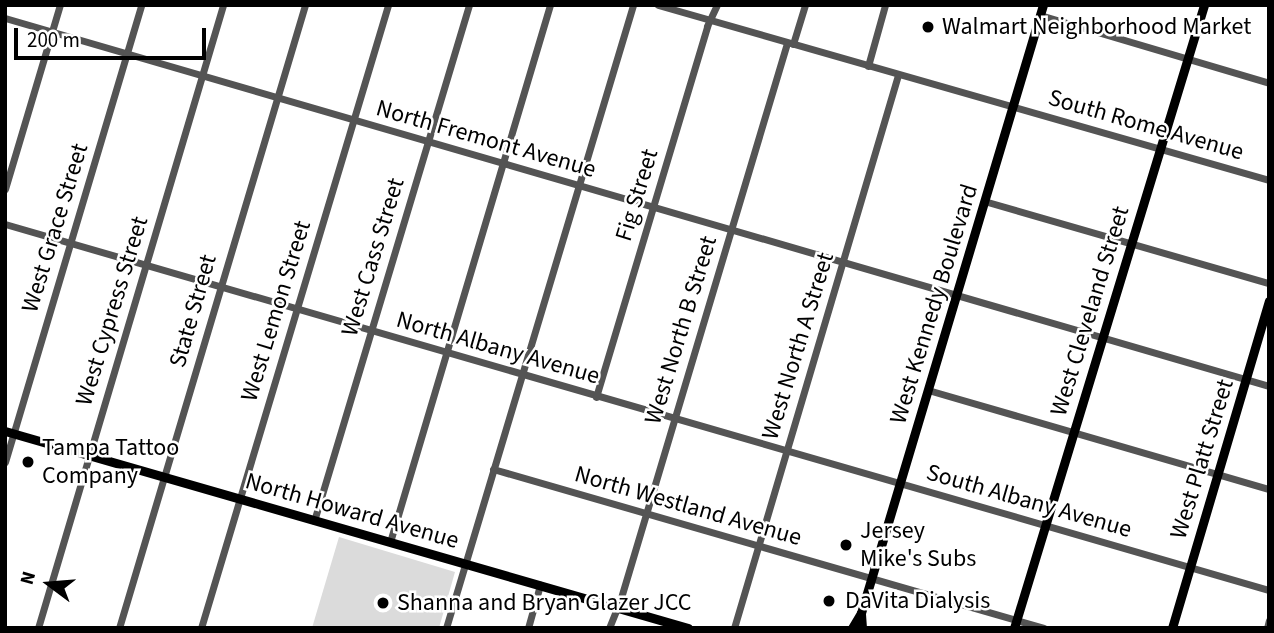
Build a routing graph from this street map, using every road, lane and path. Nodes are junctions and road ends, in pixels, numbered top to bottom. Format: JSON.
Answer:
{"nodes":[{"id":1,"x":60,"y":5,"type":"edge"},
{"id":2,"x":141,"y":5,"type":"edge"},
{"id":3,"x":223,"y":5,"type":"edge"},
{"id":4,"x":305,"y":5,"type":"edge"},
{"id":5,"x":387,"y":5,"type":"edge"},
{"id":6,"x":469,"y":5,"type":"edge"},
{"id":7,"x":550,"y":5,"type":"edge"},
{"id":8,"x":633,"y":5,"type":"edge"},
{"id":9,"x":658,"y":5,"type":"edge"},
{"id":10,"x":717,"y":5,"type":"edge"},
{"id":11,"x":805,"y":5,"type":"edge"},
{"id":12,"x":886,"y":5,"type":"edge"},
{"id":13,"x":1204,"y":5,"type":"edge"},
{"id":14,"x":1041,"y":10,"type":"edge"},
{"id":15,"x":5,"y":19,"type":"edge"},
{"id":16,"x":711,"y":20,"type":"junction"},
{"id":17,"x":52,"y":33,"type":"junction"},
{"id":18,"x":790,"y":44,"type":"junction"},
{"id":19,"x":127,"y":55,"type":"junction"},
{"id":20,"x":1188,"y":58,"type":"junction"},
{"id":21,"x":868,"y":66,"type":"junction"},
{"id":22,"x":898,"y":75,"type":"junction"},
{"id":23,"x":201,"y":78,"type":"junction"},
{"id":24,"x":1269,"y":82,"type":"edge"},
{"id":25,"x":276,"y":99,"type":"junction"},
{"id":26,"x":1012,"y":108,"type":"junction"},
{"id":27,"x":352,"y":120,"type":"junction"},
{"id":28,"x":427,"y":142,"type":"junction"},
{"id":29,"x":1160,"y":149,"type":"junction"},
{"id":30,"x":503,"y":164,"type":"junction"},
{"id":31,"x":1269,"y":180,"type":"edge"},
{"id":32,"x":578,"y":186,"type":"junction"},
{"id":33,"x":5,"y":189,"type":"edge"},
{"id":34,"x":984,"y":201,"type":"junction"},
{"id":35,"x":653,"y":208,"type":"junction"},
{"id":36,"x":5,"y":225,"type":"edge"},
{"id":37,"x":731,"y":230,"type":"junction"},
{"id":38,"x":70,"y":244,"type":"junction"},
{"id":39,"x":1129,"y":244,"type":"junction"},
{"id":40,"x":844,"y":263,"type":"junction"},
{"id":41,"x":145,"y":267,"type":"junction"},
{"id":42,"x":1269,"y":283,"type":"edge"},
{"id":43,"x":220,"y":288,"type":"junction"},
{"id":44,"x":956,"y":296,"type":"junction"},
{"id":45,"x":1269,"y":301,"type":"edge"},
{"id":46,"x":296,"y":310,"type":"junction"},
{"id":47,"x":371,"y":331,"type":"junction"},
{"id":48,"x":1101,"y":337,"type":"junction"},
{"id":49,"x":446,"y":353,"type":"junction"},
{"id":50,"x":521,"y":375,"type":"junction"},
{"id":51,"x":1246,"y":378,"type":"junction"},
{"id":52,"x":1269,"y":386,"type":"edge"},
{"id":53,"x":928,"y":390,"type":"junction"},
{"id":54,"x":596,"y":397,"type":"junction"},
{"id":55,"x":674,"y":419,"type":"junction"},
{"id":56,"x":1073,"y":431,"type":"junction"},
{"id":57,"x":10,"y":432,"type":"edge"},
{"id":58,"x":787,"y":452,"type":"junction"},
{"id":59,"x":89,"y":455,"type":"junction"},
{"id":60,"x":5,"y":462,"type":"edge"},
{"id":61,"x":493,"y":469,"type":"junction"},
{"id":62,"x":1217,"y":473,"type":"junction"},
{"id":63,"x":164,"y":477,"type":"junction"},
{"id":64,"x":900,"y":484,"type":"junction"},
{"id":65,"x":1269,"y":489,"type":"edge"},
{"id":66,"x":239,"y":499,"type":"junction"},
{"id":67,"x":646,"y":514,"type":"junction"},
{"id":68,"x":314,"y":521,"type":"junction"},
{"id":69,"x":1045,"y":525,"type":"junction"},
{"id":70,"x":390,"y":542,"type":"junction"},
{"id":71,"x":759,"y":546,"type":"junction"},
{"id":72,"x":465,"y":564,"type":"junction"},
{"id":73,"x":1190,"y":568,"type":"junction"},
{"id":74,"x":872,"y":579,"type":"junction"},
{"id":75,"x":540,"y":585,"type":"junction"},
{"id":76,"x":1269,"y":590,"type":"edge"},
{"id":77,"x":617,"y":607,"type":"junction"},
{"id":78,"x":862,"y":613,"type":"junction"},
{"id":79,"x":1269,"y":620,"type":"edge"},
{"id":80,"x":1016,"y":624,"type":"edge"},
{"id":81,"x":38,"y":628,"type":"edge"},
{"id":82,"x":119,"y":628,"type":"edge"},
{"id":83,"x":201,"y":628,"type":"edge"},
{"id":84,"x":446,"y":628,"type":"edge"},
{"id":85,"x":528,"y":628,"type":"edge"},
{"id":86,"x":609,"y":628,"type":"edge"},
{"id":87,"x":688,"y":628,"type":"edge"},
{"id":88,"x":734,"y":628,"type":"edge"},
{"id":89,"x":852,"y":628,"type":"edge"},
{"id":90,"x":862,"y":628,"type":"edge"},
{"id":91,"x":1044,"y":628,"type":"edge"},
{"id":92,"x":1172,"y":628,"type":"edge"},
{"id":93,"x":1267,"y":628,"type":"edge"}],
"edges":[{"from":1,"to":17,"type":"street"},
{"from":2,"to":19,"type":"street","name":"West Grace Street"},
{"from":3,"to":23,"type":"street","name":"West Cypress Street"},
{"from":4,"to":25,"type":"street","name":"State Street"},
{"from":5,"to":27,"type":"street","name":"West Lemon Street"},
{"from":6,"to":28,"type":"street","name":"West Cass Street"},
{"from":7,"to":30,"type":"street"},
{"from":8,"to":32,"type":"street"},
{"from":9,"to":16,"type":"street","name":"South Rome Avenue"},
{"from":10,"to":16,"type":"street","name":"Fig Street"},
{"from":11,"to":18,"type":"street","name":"West North B Street"},
{"from":12,"to":21,"type":"street"},
{"from":13,"to":20,"type":"main road","name":"West Cleveland Street"},
{"from":14,"to":20,"type":"street"},
{"from":14,"to":26,"type":"main road","name":"West Kennedy Boulevard"},
{"from":15,"to":17,"type":"street","name":"North Fremont Avenue"},
{"from":16,"to":18,"type":"street","name":"South Rome Avenue"},
{"from":16,"to":35,"type":"street","name":"Fig Street"},
{"from":17,"to":19,"type":"street","name":"North Fremont Avenue"},
{"from":17,"to":33,"type":"street"},
{"from":18,"to":21,"type":"street","name":"South Rome Avenue"},
{"from":18,"to":37,"type":"street","name":"West North B Street"},
{"from":19,"to":23,"type":"street","name":"North Fremont Avenue"},
{"from":19,"to":38,"type":"street","name":"West Grace Street"},
{"from":20,"to":24,"type":"street"},
{"from":20,"to":29,"type":"main road","name":"West Cleveland Street"},
{"from":21,"to":22,"type":"street","name":"South Rome Avenue"},
{"from":22,"to":26,"type":"street","name":"South Rome Avenue"},
{"from":22,"to":40,"type":"street","name":"West North A Street"},
{"from":23,"to":25,"type":"street","name":"North Fremont Avenue"},
{"from":23,"to":41,"type":"street","name":"West Cypress Street"},
{"from":25,"to":27,"type":"street","name":"North Fremont Avenue"},
{"from":25,"to":43,"type":"street","name":"State Street"},
{"from":26,"to":29,"type":"street","name":"South Rome Avenue"},
{"from":26,"to":34,"type":"main road","name":"West Kennedy Boulevard"},
{"from":27,"to":28,"type":"street","name":"North Fremont Avenue"},
{"from":27,"to":46,"type":"street","name":"West Lemon Street"},
{"from":28,"to":30,"type":"street","name":"North Fremont Avenue"},
{"from":28,"to":47,"type":"street","name":"West Cass Street"},
{"from":29,"to":31,"type":"street","name":"South Rome Avenue"},
{"from":29,"to":39,"type":"main road","name":"West Cleveland Street"},
{"from":30,"to":32,"type":"street","name":"North Fremont Avenue"},
{"from":30,"to":49,"type":"street"},
{"from":32,"to":35,"type":"street","name":"North Fremont Avenue"},
{"from":32,"to":50,"type":"street"},
{"from":34,"to":39,"type":"street"},
{"from":34,"to":44,"type":"main road","name":"West Kennedy Boulevard"},
{"from":35,"to":37,"type":"street","name":"North Fremont Avenue"},
{"from":35,"to":54,"type":"street","name":"Fig Street"},
{"from":36,"to":38,"type":"street","name":"North Albany Avenue"},
{"from":37,"to":40,"type":"street","name":"North Fremont Avenue"},
{"from":37,"to":55,"type":"street","name":"West North B Street"},
{"from":38,"to":41,"type":"street","name":"North Albany Avenue"},
{"from":38,"to":57,"type":"street","name":"West Grace Street"},
{"from":39,"to":42,"type":"street"},
{"from":39,"to":48,"type":"main road","name":"West Cleveland Street"},
{"from":40,"to":44,"type":"street","name":"North Fremont Avenue"},
{"from":40,"to":58,"type":"street","name":"West North A Street"},
{"from":41,"to":43,"type":"street","name":"North Albany Avenue"},
{"from":41,"to":59,"type":"street","name":"West Cypress Street"},
{"from":43,"to":46,"type":"street","name":"North Albany Avenue"},
{"from":43,"to":63,"type":"street","name":"State Street"},
{"from":44,"to":48,"type":"street","name":"North Fremont Avenue"},
{"from":44,"to":53,"type":"main road","name":"West Kennedy Boulevard"},
{"from":45,"to":51,"type":"main road","name":"West Platt Street"},
{"from":46,"to":47,"type":"street","name":"North Albany Avenue"},
{"from":46,"to":66,"type":"street","name":"West Lemon Street"},
{"from":47,"to":49,"type":"street","name":"North Albany Avenue"},
{"from":47,"to":68,"type":"street","name":"West Cass Street"},
{"from":48,"to":51,"type":"street","name":"North Fremont Avenue"},
{"from":48,"to":56,"type":"main road","name":"West Cleveland Street"},
{"from":49,"to":50,"type":"street","name":"North Albany Avenue"},
{"from":49,"to":70,"type":"street"},
{"from":50,"to":54,"type":"street","name":"North Albany Avenue"},
{"from":50,"to":61,"type":"street"},
{"from":51,"to":52,"type":"street","name":"North Fremont Avenue"},
{"from":51,"to":62,"type":"main road","name":"West Platt Street"},
{"from":53,"to":56,"type":"street"},
{"from":53,"to":64,"type":"main road","name":"West Kennedy Boulevard"},
{"from":54,"to":55,"type":"street","name":"North Albany Avenue"},
{"from":55,"to":58,"type":"street","name":"North Albany Avenue"},
{"from":55,"to":67,"type":"street","name":"West North B Street"},
{"from":56,"to":62,"type":"street"},
{"from":56,"to":69,"type":"main road","name":"West Cleveland Street"},
{"from":57,"to":59,"type":"main road","name":"North Howard Avenue"},
{"from":57,"to":60,"type":"street","name":"West Grace Street"},
{"from":58,"to":64,"type":"street","name":"North Albany Avenue"},
{"from":58,"to":71,"type":"street","name":"West North A Street"},
{"from":59,"to":63,"type":"main road","name":"North Howard Avenue"},
{"from":59,"to":81,"type":"street","name":"West Cypress Street"},
{"from":61,"to":67,"type":"street","name":"North Westland Avenue"},
{"from":61,"to":72,"type":"street"},
{"from":62,"to":65,"type":"street"},
{"from":62,"to":73,"type":"main road","name":"West Platt Street"},
{"from":63,"to":66,"type":"main road","name":"North Howard Avenue"},
{"from":63,"to":82,"type":"street","name":"State Street"},
{"from":64,"to":69,"type":"street","name":"South Albany Avenue"},
{"from":64,"to":74,"type":"main road","name":"West Kennedy Boulevard"},
{"from":66,"to":68,"type":"main road","name":"North Howard Avenue"},
{"from":66,"to":83,"type":"street","name":"West Lemon Street"},
{"from":67,"to":71,"type":"street","name":"North Westland Avenue"},
{"from":67,"to":77,"type":"street","name":"West North B Street"},
{"from":68,"to":70,"type":"main road","name":"North Howard Avenue"},
{"from":69,"to":73,"type":"street","name":"South Albany Avenue"},
{"from":69,"to":80,"type":"main road","name":"West Cleveland Street"},
{"from":70,"to":72,"type":"main road","name":"North Howard Avenue"},
{"from":71,"to":74,"type":"street","name":"North Westland Avenue"},
{"from":71,"to":88,"type":"street","name":"West North A Street"},
{"from":72,"to":75,"type":"main road","name":"North Howard Avenue"},
{"from":72,"to":84,"type":"street"},
{"from":73,"to":76,"type":"street","name":"South Albany Avenue"},
{"from":73,"to":92,"type":"main road","name":"West Platt Street"},
{"from":74,"to":78,"type":"main road","name":"West Kennedy Boulevard"},
{"from":74,"to":80,"type":"street","name":"North Westland Avenue"},
{"from":75,"to":77,"type":"main road","name":"North Howard Avenue"},
{"from":75,"to":85,"type":"street"},
{"from":77,"to":86,"type":"street","name":"West North B Street"},
{"from":77,"to":87,"type":"main road","name":"North Howard Avenue"},
{"from":78,"to":89,"type":"main road","name":"West Kennedy Boulevard"},
{"from":78,"to":90,"type":"main road","name":"West Kennedy Boulevard"},
{"from":79,"to":93,"type":"street"},
{"from":80,"to":91,"type":"street","name":"North Westland Avenue"}]}
